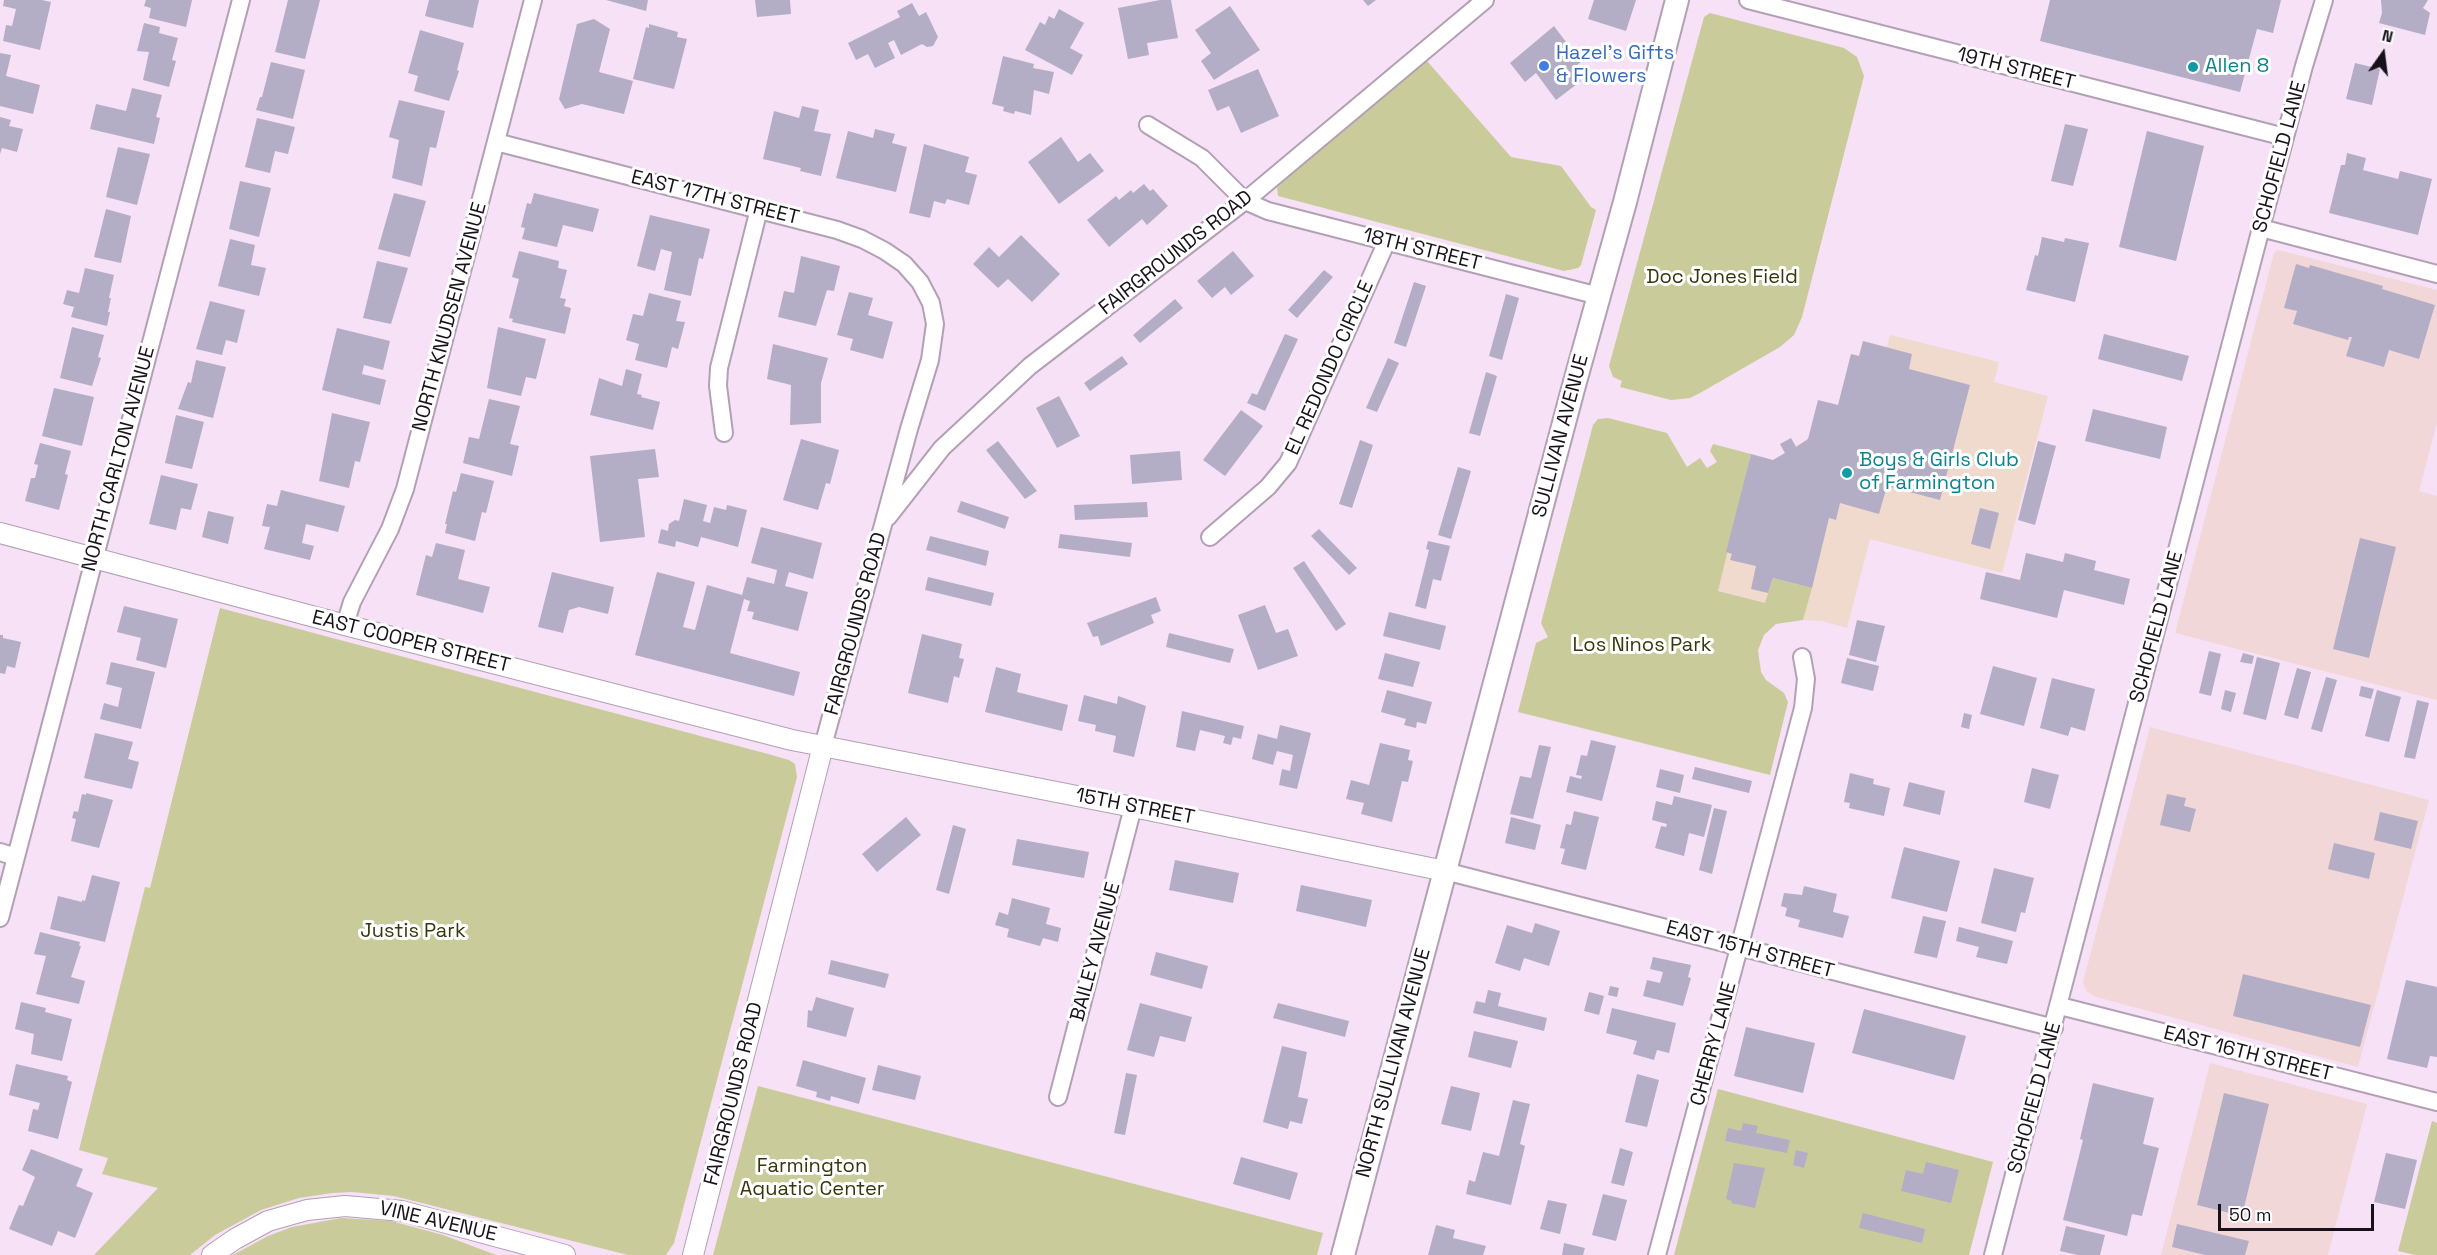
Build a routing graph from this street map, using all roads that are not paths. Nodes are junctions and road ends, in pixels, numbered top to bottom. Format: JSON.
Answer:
{"nodes":[{"id":1,"x":241,"y":0,"type":"edge"},
{"id":2,"x":533,"y":0,"type":"edge"},
{"id":3,"x":1677,"y":0,"type":"edge"},
{"id":4,"x":1748,"y":0,"type":"edge"},
{"id":5,"x":2324,"y":0,"type":"edge"},
{"id":6,"x":1474,"y":3,"type":"edge"},
{"id":7,"x":1148,"y":125,"type":"dead end"},
{"id":8,"x":2285,"y":137,"type":"junction"},
{"id":9,"x":496,"y":142,"type":"junction"},
{"id":10,"x":1245,"y":201,"type":"junction"},
{"id":11,"x":759,"y":209,"type":"junction"},
{"id":12,"x":2261,"y":228,"type":"junction"},
{"id":13,"x":1387,"y":241,"type":"junction"},
{"id":14,"x":2437,"y":274,"type":"edge"},
{"id":15,"x":1599,"y":296,"type":"junction"},
{"id":16,"x":724,"y":433,"type":"dead end"},
{"id":17,"x":883,"y":522,"type":"junction"},
{"id":18,"x":0,"y":533,"type":"edge"},
{"id":19,"x":1210,"y":537,"type":"dead end"},
{"id":20,"x":93,"y":558,"type":"junction"},
{"id":21,"x":345,"y":625,"type":"junction"},
{"id":22,"x":1803,"y":657,"type":"dead end"},
{"id":23,"x":823,"y":747,"type":"junction"},
{"id":24,"x":1133,"y":807,"type":"junction"},
{"id":25,"x":8,"y":855,"type":"edge"},
{"id":26,"x":1445,"y":871,"type":"junction"},
{"id":27,"x":0,"y":918,"type":"edge"},
{"id":28,"x":1740,"y":947,"type":"junction"},
{"id":29,"x":2060,"y":1006,"type":"junction"},
{"id":30,"x":2054,"y":1028,"type":"junction"},
{"id":31,"x":1058,"y":1097,"type":"dead end"},
{"id":32,"x":2437,"y":1102,"type":"edge"},
{"id":33,"x":212,"y":1255,"type":"edge"},
{"id":34,"x":565,"y":1255,"type":"edge"},
{"id":35,"x":693,"y":1255,"type":"edge"},
{"id":36,"x":1343,"y":1255,"type":"edge"},
{"id":37,"x":1658,"y":1255,"type":"edge"},
{"id":38,"x":1993,"y":1255,"type":"edge"}],
"edges":[{"from":1,"to":20,"type":"street","name":"NORTH CARLTON AVENUE"},
{"from":2,"to":9,"type":"street","name":"NORTH KNUDSEN AVENUE"},
{"from":3,"to":15,"type":"main road","name":"SULLIVAN AVENUE"},
{"from":4,"to":8,"type":"street","name":"19TH STREET"},
{"from":5,"to":8,"type":"street","name":"SCHOFIELD LANE"},
{"from":6,"to":10,"type":"street","name":"FAIRGROUNDS ROAD"},
{"from":7,"to":10,"type":"street"},
{"from":8,"to":12,"type":"street","name":"SCHOFIELD LANE"},
{"from":9,"to":11,"type":"street","name":"EAST 17TH STREET"},
{"from":9,"to":21,"type":"street","name":"NORTH KNUDSEN AVENUE"},
{"from":10,"to":13,"type":"street","name":"18TH STREET"},
{"from":10,"to":17,"type":"street","name":"FAIRGROUNDS ROAD"},
{"from":11,"to":16,"type":"street"},
{"from":11,"to":17,"type":"street","name":"EAST 17TH STREET"},
{"from":12,"to":14,"type":"street"},
{"from":12,"to":29,"type":"street","name":"SCHOFIELD LANE"},
{"from":13,"to":15,"type":"street","name":"18TH STREET"},
{"from":13,"to":19,"type":"street","name":"EL REDONDO CIRCLE"},
{"from":15,"to":26,"type":"main road","name":"SULLIVAN AVENUE"},
{"from":17,"to":23,"type":"street","name":"FAIRGROUNDS ROAD"},
{"from":18,"to":20,"type":"street","name":"EAST COOPER STREET"},
{"from":20,"to":21,"type":"street","name":"EAST COOPER STREET"},
{"from":20,"to":25,"type":"street","name":"NORTH CARLTON AVENUE"},
{"from":21,"to":23,"type":"street","name":"EAST COOPER STREET"},
{"from":22,"to":28,"type":"street","name":"CHERRY LANE"},
{"from":23,"to":24,"type":"street","name":"15TH STREET"},
{"from":23,"to":35,"type":"street","name":"FAIRGROUNDS ROAD"},
{"from":24,"to":26,"type":"street","name":"15TH STREET"},
{"from":24,"to":31,"type":"street","name":"BAILEY AVENUE"},
{"from":25,"to":27,"type":"street","name":"NORTH CARLTON AVENUE"},
{"from":26,"to":28,"type":"street","name":"EAST 15TH STREET"},
{"from":26,"to":36,"type":"main road","name":"NORTH SULLIVAN AVENUE"},
{"from":28,"to":30,"type":"street","name":"EAST 15TH STREET"},
{"from":28,"to":37,"type":"street","name":"CHERRY LANE"},
{"from":29,"to":30,"type":"street","name":"SCHOFIELD LANE"},
{"from":29,"to":32,"type":"street","name":"EAST 16TH STREET"},
{"from":30,"to":38,"type":"street","name":"SCHOFIELD LANE"},
{"from":33,"to":34,"type":"street","name":"VINE AVENUE"}]}
